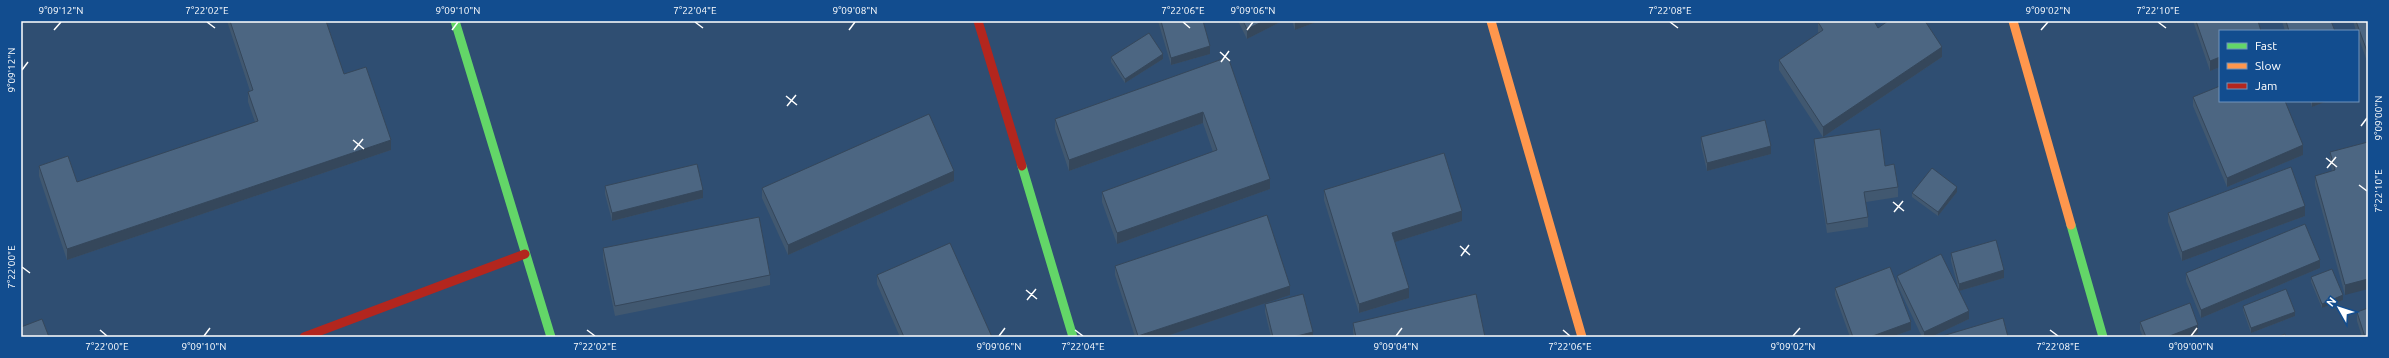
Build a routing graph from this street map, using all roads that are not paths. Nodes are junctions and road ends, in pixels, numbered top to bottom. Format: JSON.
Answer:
{"nodes":[{"id":1,"x":455,"y":21,"type":"edge"},
{"id":2,"x":978,"y":21,"type":"edge"},
{"id":3,"x":1491,"y":21,"type":"edge"},
{"id":4,"x":2013,"y":21,"type":"edge"},
{"id":5,"x":525,"y":254,"type":"junction"},
{"id":6,"x":304,"y":337,"type":"edge"},
{"id":7,"x":551,"y":337,"type":"edge"},
{"id":8,"x":1073,"y":337,"type":"edge"},
{"id":9,"x":1582,"y":337,"type":"edge"},
{"id":10,"x":2102,"y":337,"type":"edge"}],
"edges":[{"from":1,"to":5,"type":"street"},
{"from":2,"to":8,"type":"street"},
{"from":3,"to":9,"type":"street"},
{"from":4,"to":10,"type":"street"},
{"from":5,"to":6,"type":"street"},
{"from":5,"to":7,"type":"street"}]}
